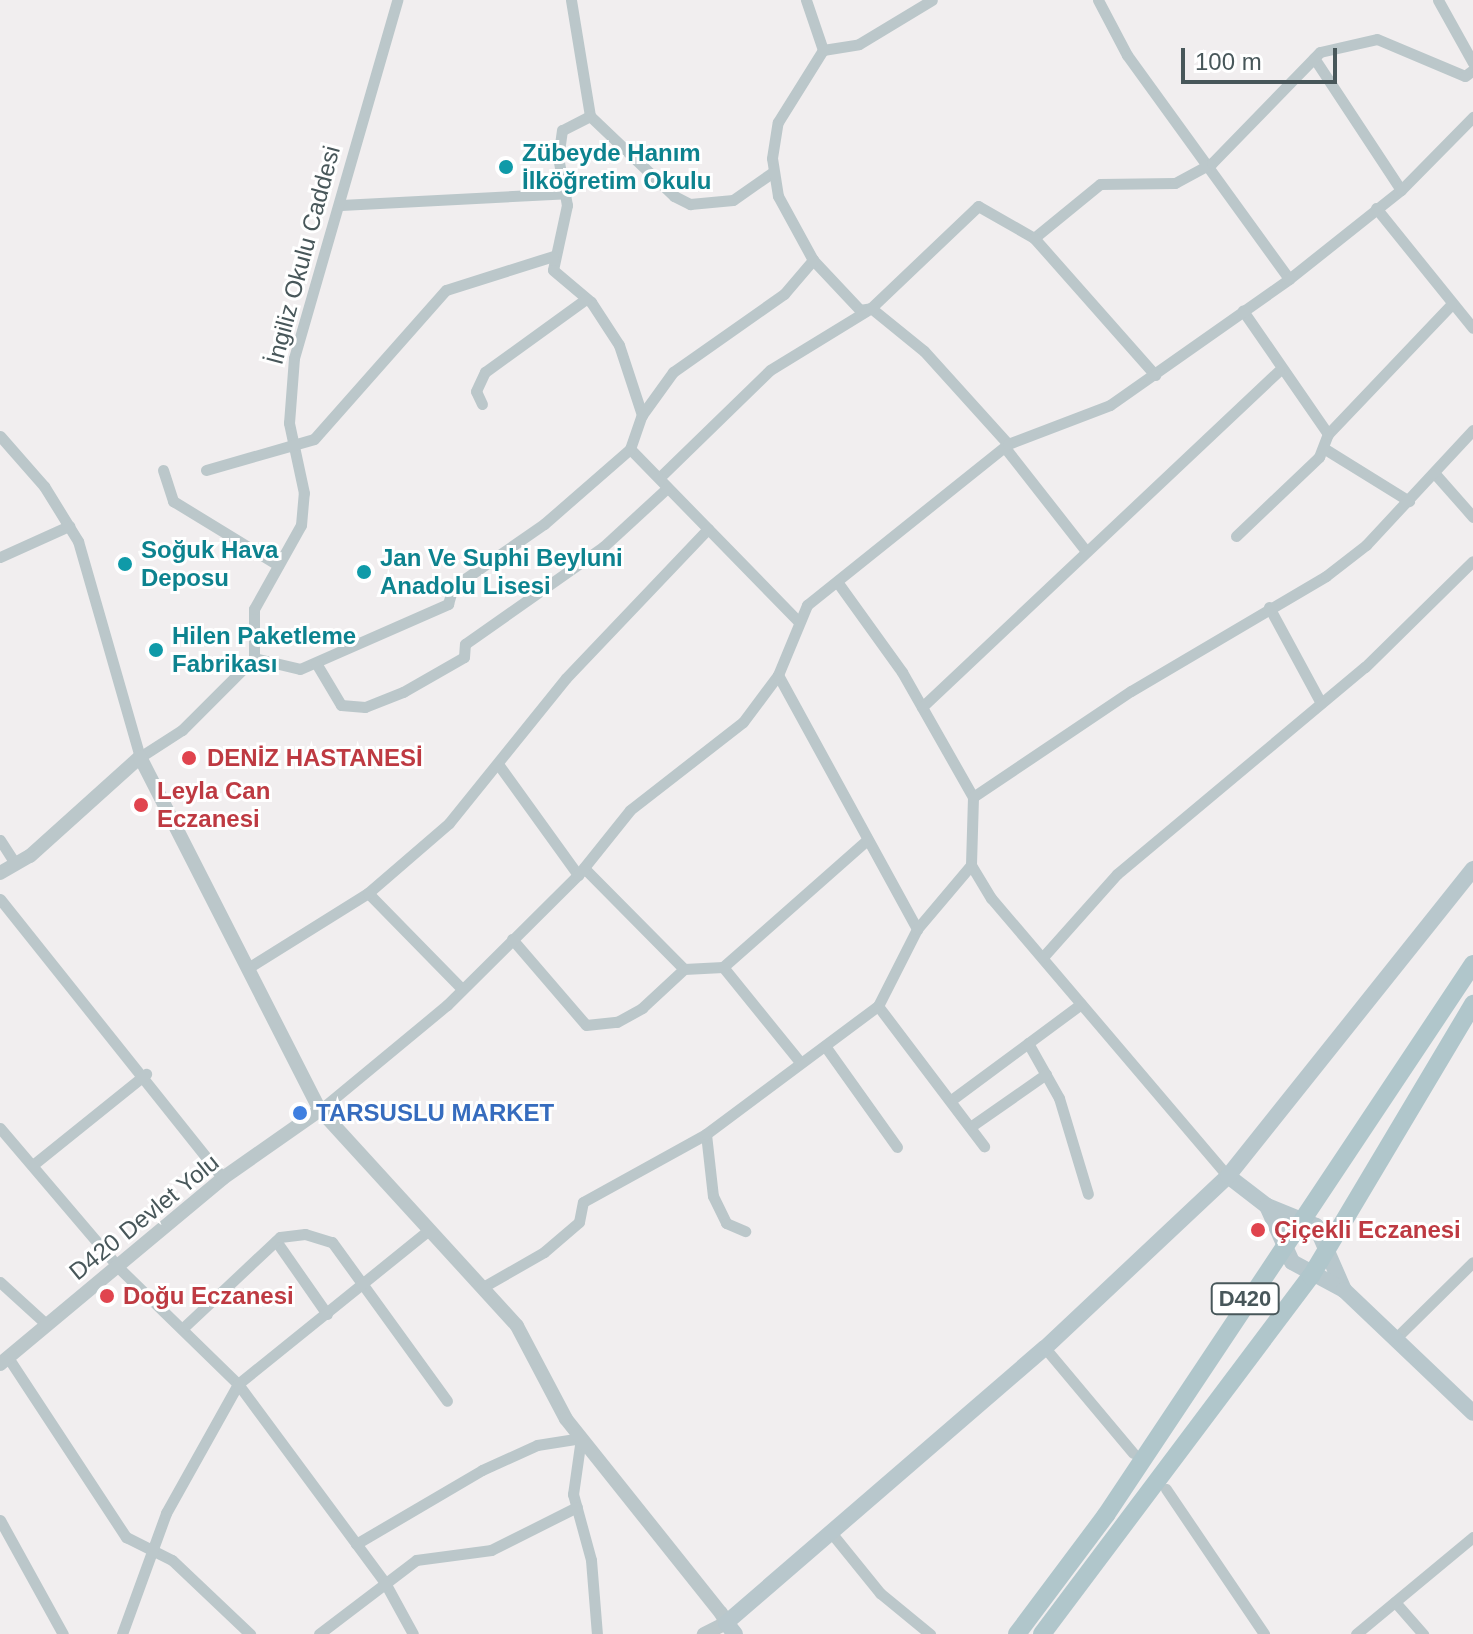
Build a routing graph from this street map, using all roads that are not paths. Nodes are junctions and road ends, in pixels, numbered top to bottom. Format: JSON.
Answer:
{"nodes":[{"id":1,"x":397,"y":0,"type":"edge"},
{"id":2,"x":571,"y":0,"type":"edge"},
{"id":3,"x":806,"y":0,"type":"edge"},
{"id":4,"x":932,"y":0,"type":"edge"},
{"id":5,"x":1098,"y":0,"type":"edge"},
{"id":6,"x":1438,"y":0,"type":"edge"},
{"id":7,"x":823,"y":50,"type":"junction"},
{"id":8,"x":1314,"y":58,"type":"junction"},
{"id":9,"x":1473,"y":63,"type":"edge"},
{"id":10,"x":1473,"y":70,"type":"edge"},
{"id":11,"x":590,"y":116,"type":"junction"},
{"id":12,"x":1473,"y":117,"type":"edge"},
{"id":13,"x":1206,"y":167,"type":"junction"},
{"id":14,"x":773,"y":172,"type":"junction"},
{"id":15,"x":1401,"y":190,"type":"junction"},
{"id":16,"x":567,"y":193,"type":"junction"},
{"id":17,"x":341,"y":205,"type":"junction"},
{"id":18,"x":1376,"y":208,"type":"junction"},
{"id":19,"x":1034,"y":238,"type":"junction"},
{"id":20,"x":553,"y":256,"type":"junction"},
{"id":21,"x":813,"y":260,"type":"junction"},
{"id":22,"x":1289,"y":279,"type":"junction"},
{"id":23,"x":586,"y":299,"type":"junction"},
{"id":24,"x":1451,"y":305,"type":"junction"},
{"id":25,"x":871,"y":308,"type":"junction"},
{"id":26,"x":1243,"y":311,"type":"junction"},
{"id":27,"x":1473,"y":326,"type":"edge"},
{"id":28,"x":1278,"y":371,"type":"junction"},
{"id":29,"x":1155,"y":375,"type":"junction"},
{"id":30,"x":482,"y":404,"type":"dead end"},
{"id":31,"x":642,"y":415,"type":"junction"},
{"id":32,"x":1473,"y":430,"type":"edge"},
{"id":33,"x":1328,"y":434,"type":"junction"},
{"id":34,"x":0,"y":436,"type":"edge"},
{"id":35,"x":1007,"y":446,"type":"junction"},
{"id":36,"x":290,"y":449,"type":"junction"},
{"id":37,"x":630,"y":449,"type":"junction"},
{"id":38,"x":1325,"y":449,"type":"junction"},
{"id":39,"x":163,"y":470,"type":"dead end"},
{"id":40,"x":206,"y":470,"type":"dead end"},
{"id":41,"x":1436,"y":475,"type":"junction"},
{"id":42,"x":660,"y":477,"type":"junction"},
{"id":43,"x":666,"y":489,"type":"junction"},
{"id":44,"x":1409,"y":501,"type":"junction"},
{"id":45,"x":1473,"y":517,"type":"edge"},
{"id":46,"x":69,"y":526,"type":"junction"},
{"id":47,"x":708,"y":529,"type":"junction"},
{"id":48,"x":1236,"y":536,"type":"dead end"},
{"id":49,"x":1086,"y":551,"type":"junction"},
{"id":50,"x":0,"y":557,"type":"edge"},
{"id":51,"x":1473,"y":561,"type":"edge"},
{"id":52,"x":278,"y":565,"type":"junction"},
{"id":53,"x":838,"y":583,"type":"junction"},
{"id":54,"x":1269,"y":607,"type":"junction"},
{"id":55,"x":797,"y":620,"type":"junction"},
{"id":56,"x":254,"y":658,"type":"junction"},
{"id":57,"x":316,"y":663,"type":"junction"},
{"id":58,"x":778,"y":675,"type":"junction"},
{"id":59,"x":1321,"y":703,"type":"junction"},
{"id":60,"x":922,"y":707,"type":"junction"},
{"id":61,"x":140,"y":757,"type":"junction"},
{"id":62,"x":498,"y":764,"type":"junction"},
{"id":63,"x":973,"y":797,"type":"junction"},
{"id":64,"x":0,"y":840,"type":"edge"},
{"id":65,"x":866,"y":841,"type":"junction"},
{"id":66,"x":15,"y":863,"type":"junction"},
{"id":67,"x":971,"y":865,"type":"junction"},
{"id":68,"x":1473,"y":869,"type":"edge"},
{"id":69,"x":581,"y":872,"type":"junction"},
{"id":70,"x":0,"y":873,"type":"edge"},
{"id":71,"x":368,"y":893,"type":"junction"},
{"id":72,"x":0,"y":899,"type":"edge"},
{"id":73,"x":917,"y":929,"type":"junction"},
{"id":74,"x":512,"y":939,"type":"junction"},
{"id":75,"x":1043,"y":957,"type":"junction"},
{"id":76,"x":1473,"y":964,"type":"edge"},
{"id":77,"x":723,"y":967,"type":"junction"},
{"id":78,"x":248,"y":968,"type":"junction"},
{"id":79,"x":684,"y":969,"type":"junction"},
{"id":80,"x":461,"y":988,"type":"junction"},
{"id":81,"x":1081,"y":1004,"type":"junction"},
{"id":82,"x":1473,"y":1004,"type":"edge"},
{"id":83,"x":878,"y":1006,"type":"junction"},
{"id":84,"x":1028,"y":1043,"type":"junction"},
{"id":85,"x":825,"y":1046,"type":"junction"},
{"id":86,"x":800,"y":1062,"type":"junction"},
{"id":87,"x":146,"y":1074,"type":"junction"},
{"id":88,"x":1046,"y":1074,"type":"junction"},
{"id":89,"x":954,"y":1098,"type":"junction"},
{"id":90,"x":320,"y":1110,"type":"junction"},
{"id":91,"x":973,"y":1125,"type":"junction"},
{"id":92,"x":0,"y":1128,"type":"edge"},
{"id":93,"x":706,"y":1134,"type":"junction"},
{"id":94,"x":984,"y":1146,"type":"dead end"},
{"id":95,"x":897,"y":1147,"type":"dead end"},
{"id":96,"x":34,"y":1164,"type":"junction"},
{"id":97,"x":1228,"y":1176,"type":"junction"},
{"id":98,"x":223,"y":1178,"type":"junction"},
{"id":99,"x":1088,"y":1194,"type":"dead end"},
{"id":100,"x":1267,"y":1206,"type":"junction"},
{"id":101,"x":1299,"y":1217,"type":"junction"},
{"id":102,"x":429,"y":1230,"type":"junction"},
{"id":103,"x":745,"y":1231,"type":"dead end"},
{"id":104,"x":1283,"y":1239,"type":"junction"},
{"id":105,"x":276,"y":1241,"type":"junction"},
{"id":106,"x":1328,"y":1248,"type":"junction"},
{"id":107,"x":1473,"y":1262,"type":"edge"},
{"id":108,"x":119,"y":1268,"type":"junction"},
{"id":109,"x":1311,"y":1276,"type":"junction"},
{"id":110,"x":0,"y":1282,"type":"edge"},
{"id":111,"x":366,"y":1283,"type":"junction"},
{"id":112,"x":483,"y":1287,"type":"junction"},
{"id":113,"x":1344,"y":1290,"type":"junction"},
{"id":114,"x":327,"y":1314,"type":"junction"},
{"id":115,"x":46,"y":1324,"type":"junction"},
{"id":116,"x":183,"y":1328,"type":"junction"},
{"id":117,"x":1398,"y":1336,"type":"junction"},
{"id":118,"x":1045,"y":1348,"type":"junction"},
{"id":119,"x":4,"y":1360,"type":"edge"},
{"id":120,"x":238,"y":1384,"type":"junction"},
{"id":121,"x":447,"y":1401,"type":"dead end"},
{"id":122,"x":1473,"y":1413,"type":"edge"},
{"id":123,"x":581,"y":1438,"type":"junction"},
{"id":124,"x":1133,"y":1453,"type":"dead end"},
{"id":125,"x":1166,"y":1489,"type":"dead end"},
{"id":126,"x":577,"y":1507,"type":"junction"},
{"id":127,"x":0,"y":1520,"type":"edge"},
{"id":128,"x":833,"y":1535,"type":"junction"},
{"id":129,"x":1473,"y":1537,"type":"edge"},
{"id":130,"x":356,"y":1544,"type":"junction"},
{"id":131,"x":154,"y":1550,"type":"junction"},
{"id":132,"x":384,"y":1581,"type":"junction"},
{"id":133,"x":1395,"y":1602,"type":"junction"},
{"id":134,"x":731,"y":1628,"type":"edge"},
{"id":135,"x":63,"y":1634,"type":"edge"},
{"id":136,"x":122,"y":1634,"type":"edge"},
{"id":137,"x":250,"y":1634,"type":"edge"},
{"id":138,"x":319,"y":1634,"type":"edge"},
{"id":139,"x":413,"y":1634,"type":"edge"},
{"id":140,"x":597,"y":1634,"type":"edge"},
{"id":141,"x":704,"y":1634,"type":"edge"},
{"id":142,"x":930,"y":1634,"type":"edge"},
{"id":143,"x":1017,"y":1634,"type":"edge"},
{"id":144,"x":1042,"y":1634,"type":"edge"},
{"id":145,"x":1264,"y":1634,"type":"edge"},
{"id":146,"x":1356,"y":1634,"type":"edge"},
{"id":147,"x":1423,"y":1634,"type":"edge"}],
"edges":[{"from":1,"to":17,"type":"street","name":"İngiliz Okulu Caddesi"},
{"from":2,"to":11,"type":"street"},
{"from":3,"to":7,"type":"street"},
{"from":4,"to":7,"type":"street"},
{"from":5,"to":13,"type":"street"},
{"from":6,"to":9,"type":"street"},
{"from":7,"to":14,"type":"street"},
{"from":8,"to":10,"type":"street"},
{"from":8,"to":13,"type":"street"},
{"from":8,"to":15,"type":"street"},
{"from":11,"to":14,"type":"street"},
{"from":11,"to":16,"type":"street"},
{"from":12,"to":15,"type":"street"},
{"from":13,"to":19,"type":"street"},
{"from":13,"to":22,"type":"street"},
{"from":14,"to":21,"type":"street"},
{"from":15,"to":18,"type":"street"},
{"from":16,"to":17,"type":"street"},
{"from":16,"to":20,"type":"street"},
{"from":17,"to":36,"type":"street","name":"İngiliz Okulu Caddesi"},
{"from":18,"to":22,"type":"street"},
{"from":18,"to":24,"type":"street"},
{"from":19,"to":25,"type":"street"},
{"from":19,"to":29,"type":"street"},
{"from":20,"to":23,"type":"street"},
{"from":20,"to":36,"type":"street"},
{"from":21,"to":25,"type":"street"},
{"from":21,"to":31,"type":"street"},
{"from":22,"to":26,"type":"street"},
{"from":23,"to":30,"type":"street"},
{"from":23,"to":31,"type":"street"},
{"from":24,"to":27,"type":"street"},
{"from":24,"to":33,"type":"street"},
{"from":25,"to":35,"type":"street"},
{"from":25,"to":42,"type":"street"},
{"from":26,"to":28,"type":"street"},
{"from":26,"to":29,"type":"street"},
{"from":28,"to":33,"type":"street"},
{"from":28,"to":49,"type":"street"},
{"from":29,"to":35,"type":"street"},
{"from":31,"to":37,"type":"street"},
{"from":32,"to":41,"type":"street"},
{"from":33,"to":38,"type":"street"},
{"from":34,"to":46,"type":"street"},
{"from":35,"to":49,"type":"street"},
{"from":35,"to":53,"type":"street"},
{"from":36,"to":40,"type":"street"},
{"from":36,"to":52,"type":"street","name":"İngiliz Okulu Caddesi"},
{"from":37,"to":42,"type":"street"},
{"from":37,"to":57,"type":"street"},
{"from":38,"to":44,"type":"street"},
{"from":38,"to":48,"type":"street"},
{"from":39,"to":52,"type":"street"},
{"from":41,"to":44,"type":"street"},
{"from":41,"to":45,"type":"street"},
{"from":42,"to":43,"type":"street"},
{"from":43,"to":47,"type":"street"},
{"from":43,"to":57,"type":"street"},
{"from":44,"to":54,"type":"street"},
{"from":46,"to":50,"type":"street"},
{"from":46,"to":61,"type":"street"},
{"from":47,"to":55,"type":"street"},
{"from":47,"to":62,"type":"street"},
{"from":49,"to":60,"type":"street"},
{"from":51,"to":59,"type":"street"},
{"from":52,"to":56,"type":"street","name":"İngiliz Okulu Caddesi"},
{"from":53,"to":55,"type":"street"},
{"from":53,"to":60,"type":"street"},
{"from":54,"to":59,"type":"street"},
{"from":54,"to":63,"type":"street"},
{"from":55,"to":58,"type":"street"},
{"from":56,"to":57,"type":"street"},
{"from":56,"to":61,"type":"street"},
{"from":58,"to":65,"type":"street"},
{"from":58,"to":69,"type":"street"},
{"from":59,"to":75,"type":"street"},
{"from":60,"to":63,"type":"street"},
{"from":61,"to":66,"type":"street"},
{"from":61,"to":78,"type":"street"},
{"from":62,"to":69,"type":"street"},
{"from":62,"to":71,"type":"street"},
{"from":63,"to":67,"type":"street"},
{"from":64,"to":66,"type":"street"},
{"from":65,"to":73,"type":"street"},
{"from":65,"to":77,"type":"street"},
{"from":66,"to":70,"type":"street"},
{"from":67,"to":73,"type":"street"},
{"from":67,"to":75,"type":"street"},
{"from":68,"to":97,"type":"main road"},
{"from":69,"to":74,"type":"street"},
{"from":69,"to":79,"type":"street"},
{"from":71,"to":78,"type":"street"},
{"from":71,"to":80,"type":"street"},
{"from":72,"to":87,"type":"street"},
{"from":73,"to":83,"type":"street"},
{"from":74,"to":79,"type":"street"},
{"from":74,"to":80,"type":"street"},
{"from":75,"to":81,"type":"street"},
{"from":76,"to":101,"type":"main road","number":"D420"},
{"from":77,"to":79,"type":"street"},
{"from":77,"to":86,"type":"street"},
{"from":78,"to":90,"type":"street"},
{"from":80,"to":90,"type":"street"},
{"from":81,"to":84,"type":"street"},
{"from":81,"to":97,"type":"street"},
{"from":82,"to":106,"type":"main road"},
{"from":83,"to":85,"type":"street"},
{"from":83,"to":89,"type":"street"},
{"from":84,"to":88,"type":"street"},
{"from":84,"to":89,"type":"street"},
{"from":85,"to":86,"type":"street"},
{"from":85,"to":95,"type":"street"},
{"from":86,"to":93,"type":"street"},
{"from":87,"to":96,"type":"street"},
{"from":87,"to":98,"type":"street"},
{"from":88,"to":91,"type":"street"},
{"from":88,"to":99,"type":"street"},
{"from":89,"to":91,"type":"street"},
{"from":90,"to":98,"type":"street","name":"D420 Devlet Yolu"},
{"from":90,"to":102,"type":"street"},
{"from":91,"to":94,"type":"street"},
{"from":92,"to":96,"type":"street"},
{"from":93,"to":103,"type":"street"},
{"from":93,"to":112,"type":"street"},
{"from":96,"to":108,"type":"street"},
{"from":97,"to":100,"type":"main road"},
{"from":97,"to":118,"type":"main road"},
{"from":98,"to":108,"type":"street","name":"D420 Devlet Yolu"},
{"from":100,"to":101,"type":"main road"},
{"from":100,"to":104,"type":"main road"},
{"from":101,"to":104,"type":"main road","number":"D420"},
{"from":101,"to":106,"type":"main road"},
{"from":102,"to":111,"type":"street"},
{"from":102,"to":112,"type":"street"},
{"from":104,"to":109,"type":"main road"},
{"from":104,"to":143,"type":"main road","number":"D420"},
{"from":105,"to":111,"type":"street"},
{"from":105,"to":114,"type":"street"},
{"from":105,"to":116,"type":"street"},
{"from":106,"to":109,"type":"main road"},
{"from":106,"to":113,"type":"main road"},
{"from":107,"to":117,"type":"street"},
{"from":108,"to":115,"type":"street","name":"D420 Devlet Yolu"},
{"from":108,"to":116,"type":"street"},
{"from":109,"to":113,"type":"main road"},
{"from":109,"to":144,"type":"main road"},
{"from":110,"to":115,"type":"street"},
{"from":111,"to":114,"type":"street"},
{"from":111,"to":121,"type":"street"},
{"from":112,"to":123,"type":"street"},
{"from":113,"to":117,"type":"main road"},
{"from":114,"to":120,"type":"street"},
{"from":115,"to":119,"type":"street","name":"D420 Devlet Yolu"},
{"from":116,"to":120,"type":"street"},
{"from":117,"to":122,"type":"main road"},
{"from":118,"to":124,"type":"street"},
{"from":118,"to":128,"type":"main road"},
{"from":119,"to":131,"type":"street"},
{"from":120,"to":130,"type":"street"},
{"from":120,"to":131,"type":"street"},
{"from":123,"to":126,"type":"street"},
{"from":123,"to":130,"type":"street"},
{"from":123,"to":134,"type":"street"},
{"from":125,"to":145,"type":"street"},
{"from":126,"to":132,"type":"street"},
{"from":126,"to":140,"type":"street"},
{"from":127,"to":135,"type":"street"},
{"from":128,"to":134,"type":"main road"},
{"from":128,"to":142,"type":"street"},
{"from":129,"to":133,"type":"street"},
{"from":130,"to":132,"type":"street"},
{"from":131,"to":136,"type":"street"},
{"from":131,"to":137,"type":"street"},
{"from":132,"to":138,"type":"street"},
{"from":132,"to":139,"type":"street"},
{"from":133,"to":146,"type":"street"},
{"from":133,"to":147,"type":"street"},
{"from":134,"to":141,"type":"street"}]}
